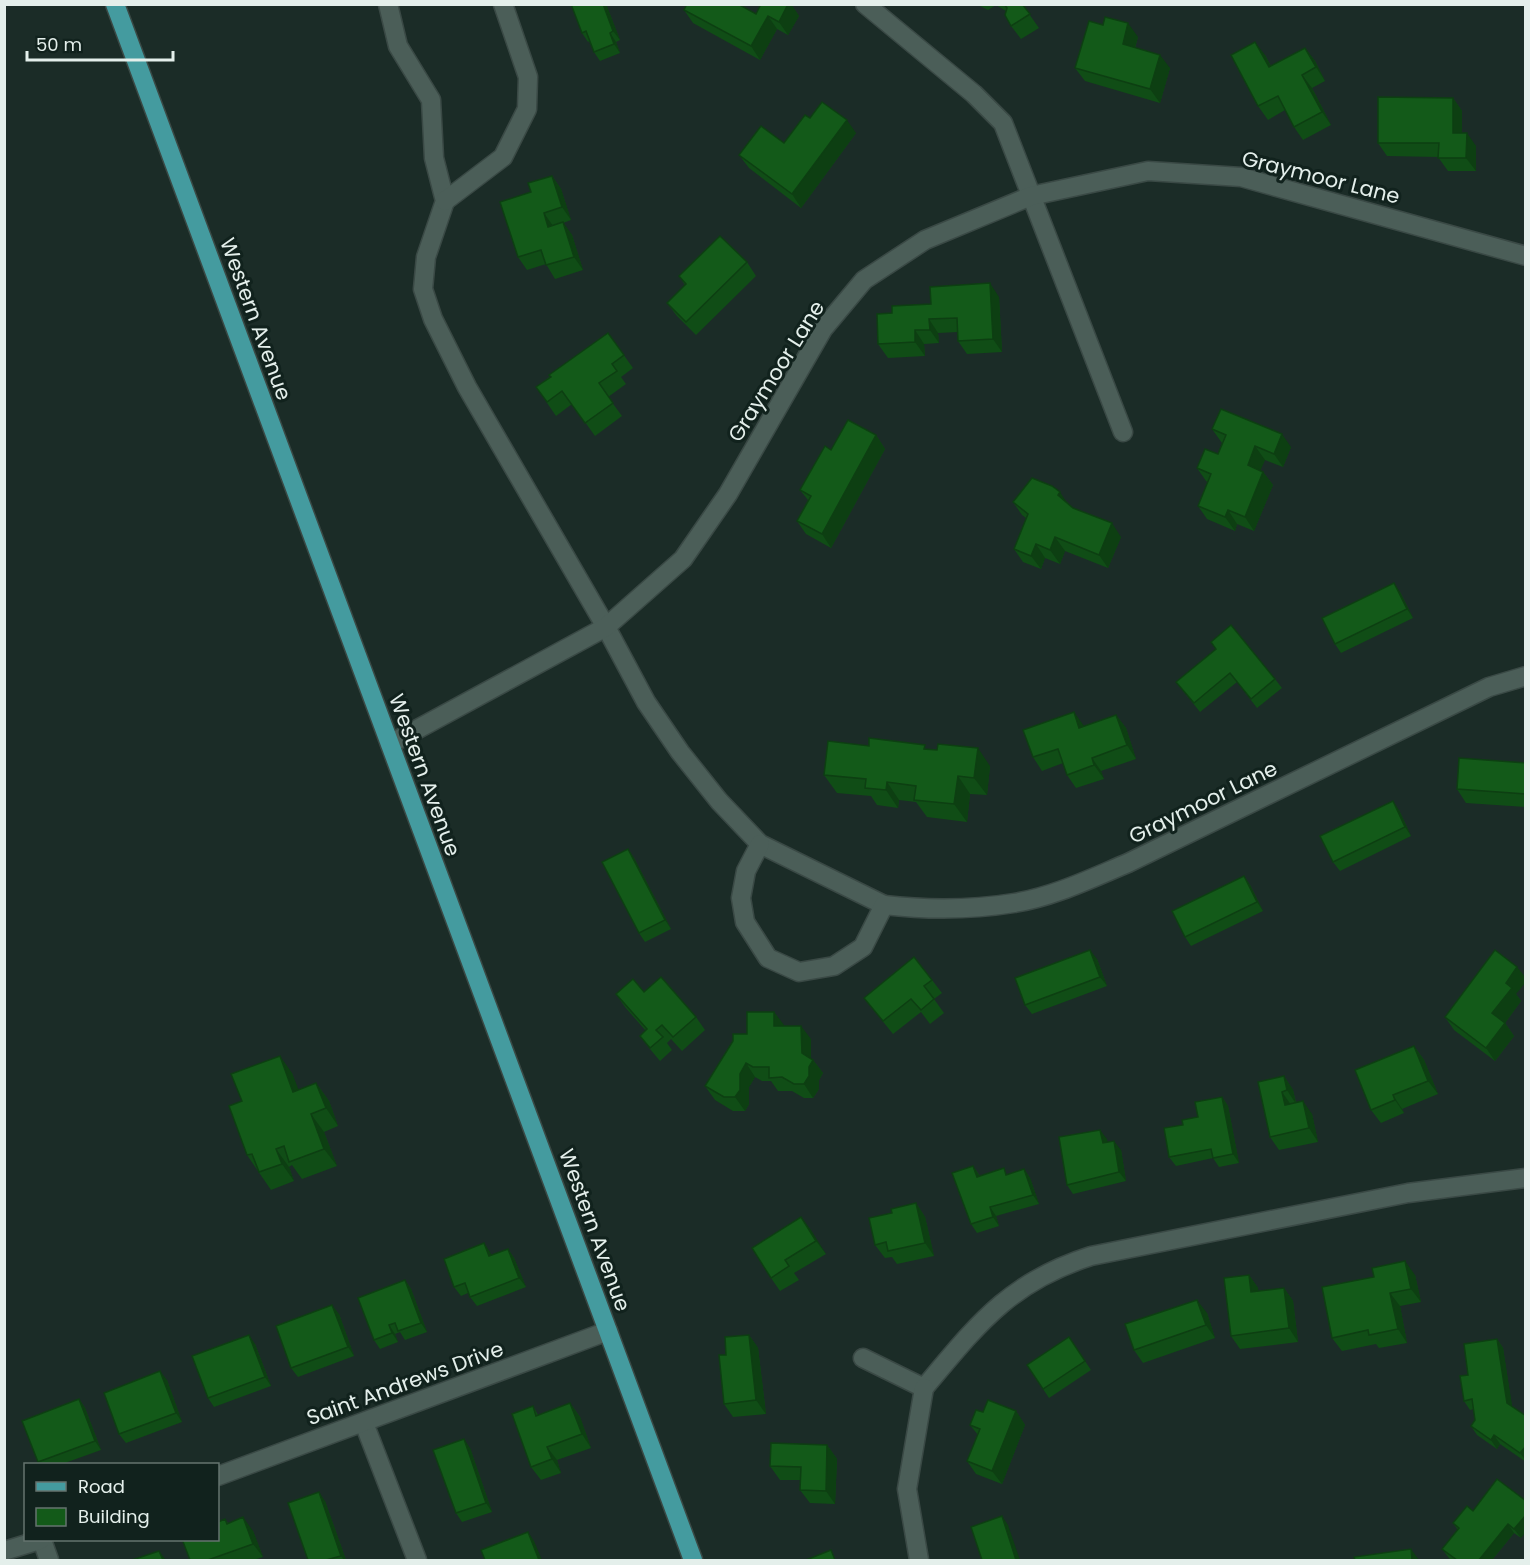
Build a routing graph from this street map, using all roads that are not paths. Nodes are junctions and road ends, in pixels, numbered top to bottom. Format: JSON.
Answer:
{"nodes":[{"id":1,"x":115,"y":4,"type":"edge"},
{"id":2,"x":388,"y":4,"type":"edge"},
{"id":3,"x":503,"y":4,"type":"edge"},
{"id":4,"x":865,"y":4,"type":"edge"},
{"id":5,"x":1031,"y":195,"type":"junction"},
{"id":6,"x":445,"y":201,"type":"junction"},
{"id":7,"x":1526,"y":256,"type":"edge"},
{"id":8,"x":1123,"y":432,"type":"dead end"},
{"id":9,"x":606,"y":627,"type":"junction"},
{"id":10,"x":1526,"y":676,"type":"edge"},
{"id":11,"x":390,"y":744,"type":"junction"},
{"id":12,"x":760,"y":844,"type":"junction"},
{"id":13,"x":884,"y":905,"type":"junction"},
{"id":14,"x":1526,"y":1178,"type":"edge"},
{"id":15,"x":608,"y":1331,"type":"junction"},
{"id":16,"x":863,"y":1358,"type":"dead end"},
{"id":17,"x":924,"y":1388,"type":"junction"},
{"id":18,"x":364,"y":1423,"type":"junction"},
{"id":19,"x":219,"y":1476,"type":"edge"},
{"id":20,"x":35,"y":1541,"type":"edge"},
{"id":21,"x":42,"y":1541,"type":"edge"},
{"id":22,"x":4,"y":1551,"type":"edge"},
{"id":23,"x":50,"y":1560,"type":"edge"},
{"id":24,"x":417,"y":1560,"type":"edge"},
{"id":25,"x":693,"y":1560,"type":"edge"},
{"id":26,"x":919,"y":1560,"type":"edge"}],
"edges":[{"from":1,"to":11,"type":"main road","name":"Western Avenue"},
{"from":2,"to":6,"type":"street"},
{"from":3,"to":6,"type":"street"},
{"from":4,"to":5,"type":"street"},
{"from":5,"to":7,"type":"street","name":"Graymoor Lane"},
{"from":5,"to":8,"type":"street"},
{"from":5,"to":9,"type":"street","name":"Graymoor Lane"},
{"from":6,"to":9,"type":"street","name":"Graymoor Lane"},
{"from":9,"to":11,"type":"street","name":"Graymoor Lane"},
{"from":9,"to":12,"type":"street","name":"Graymoor Lane"},
{"from":10,"to":13,"type":"street","name":"Graymoor Lane"},
{"from":11,"to":15,"type":"main road","name":"Western Avenue"},
{"from":12,"to":13,"type":"street","name":"Graymoor Lane"},
{"from":12,"to":13,"type":"street"},
{"from":14,"to":17,"type":"street"},
{"from":15,"to":18,"type":"street","name":"Saint Andrews Drive"},
{"from":15,"to":25,"type":"main road","name":"Western Avenue"},
{"from":16,"to":17,"type":"street"},
{"from":17,"to":26,"type":"street"},
{"from":18,"to":19,"type":"street","name":"Saint Andrews Drive"},
{"from":18,"to":24,"type":"street"},
{"from":20,"to":22,"type":"street"},
{"from":21,"to":23,"type":"street"}]}
